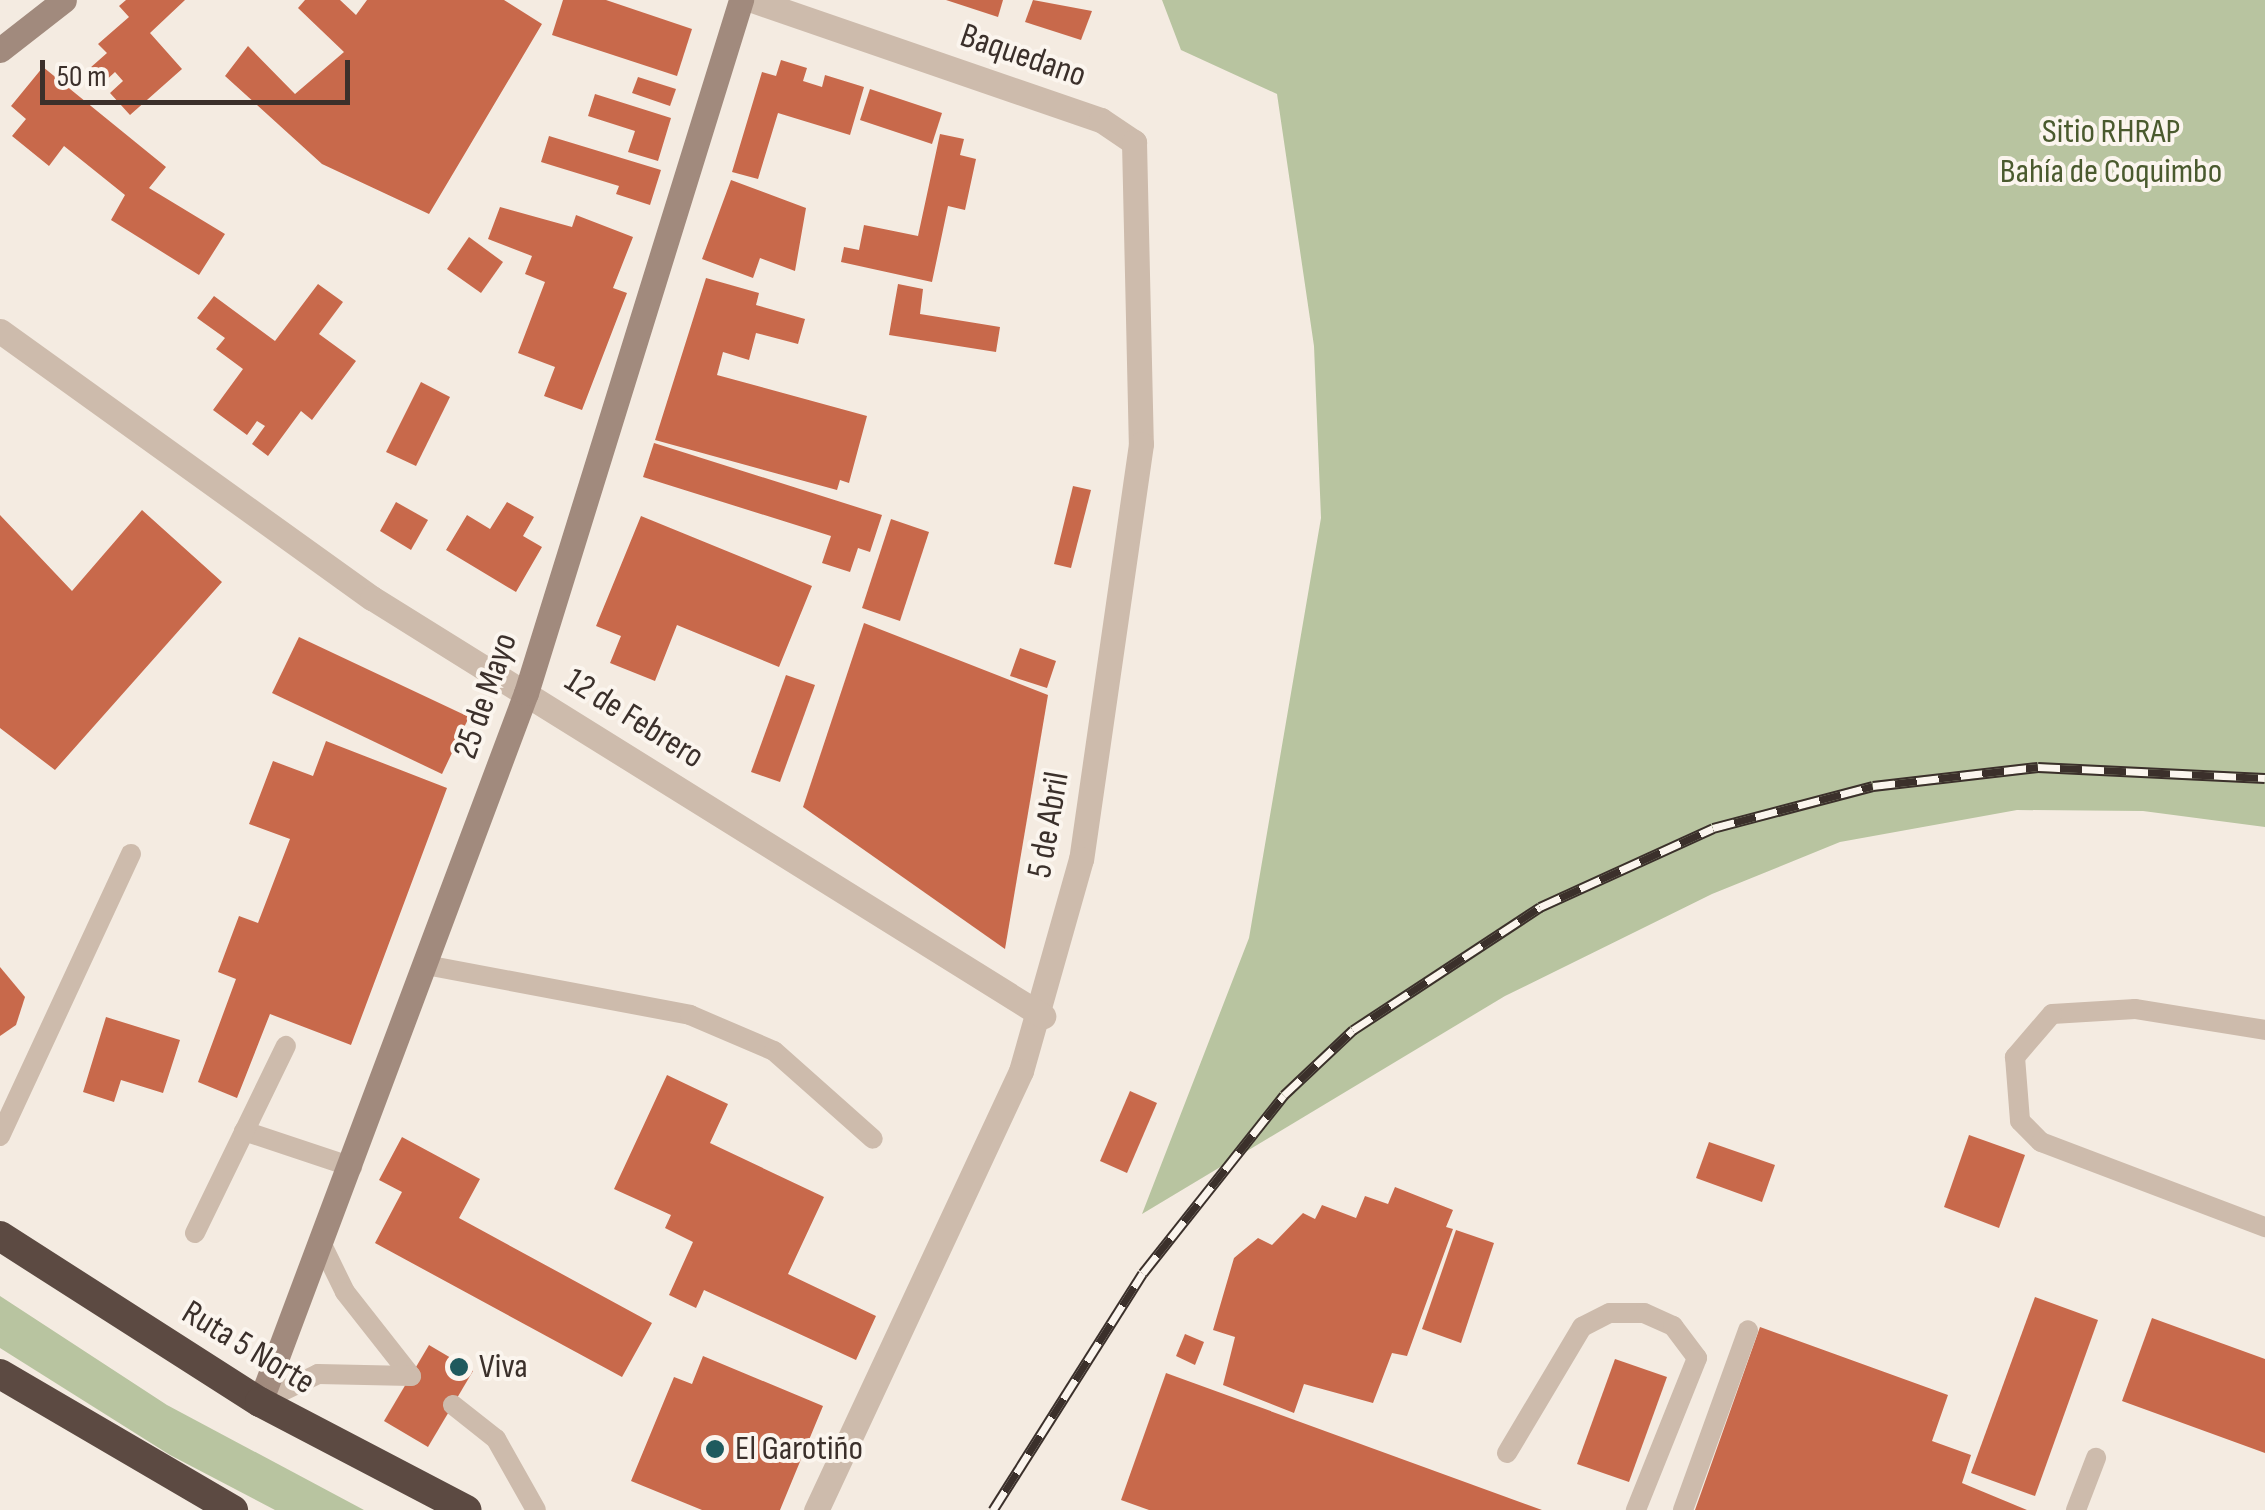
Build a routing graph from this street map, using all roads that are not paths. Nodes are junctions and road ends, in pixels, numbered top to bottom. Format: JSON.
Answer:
{"nodes":[{"id":1,"x":741,"y":0,"type":"edge"},
{"id":2,"x":752,"y":0,"type":"edge"},
{"id":3,"x":55,"y":3,"type":"edge"},
{"id":4,"x":0,"y":50,"type":"edge"},
{"id":5,"x":1101,"y":120,"type":"joint"},
{"id":6,"x":0,"y":331,"type":"edge"},
{"id":7,"x":526,"y":693,"type":"junction"},
{"id":8,"x":130,"y":854,"type":"dead end"},
{"id":9,"x":426,"y":965,"type":"junction"},
{"id":10,"x":1043,"y":1016,"type":"junction"},
{"id":11,"x":2265,"y":1030,"type":"edge"},
{"id":12,"x":286,"y":1046,"type":"dead end"},
{"id":13,"x":244,"y":1131,"type":"junction"},
{"id":14,"x":0,"y":1136,"type":"edge"},
{"id":15,"x":873,"y":1138,"type":"dead end"},
{"id":16,"x":352,"y":1167,"type":"junction"},
{"id":17,"x":2265,"y":1226,"type":"edge"},
{"id":18,"x":195,"y":1233,"type":"dead end"},
{"id":19,"x":0,"y":1236,"type":"edge"},
{"id":20,"x":323,"y":1247,"type":"junction"},
{"id":21,"x":1748,"y":1330,"type":"dead end"},
{"id":22,"x":0,"y":1374,"type":"edge"},
{"id":23,"x":260,"y":1402,"type":"junction"},
{"id":24,"x":453,"y":1405,"type":"dead end"},
{"id":25,"x":1507,"y":1453,"type":"dead end"},
{"id":26,"x":2096,"y":1458,"type":"dead end"},
{"id":27,"x":233,"y":1510,"type":"edge"},
{"id":28,"x":467,"y":1510,"type":"edge"},
{"id":29,"x":536,"y":1510,"type":"edge"},
{"id":30,"x":816,"y":1510,"type":"edge"},
{"id":31,"x":1636,"y":1510,"type":"edge"},
{"id":32,"x":1682,"y":1510,"type":"edge"},
{"id":33,"x":2076,"y":1510,"type":"edge"}],
"edges":[{"from":1,"to":7,"type":"main road","name":"25 de Mayo"},
{"from":2,"to":5,"type":"street","name":"Baquedano"},
{"from":3,"to":4,"type":"main road"},
{"from":5,"to":10,"type":"street","name":"5 de Abril"},
{"from":6,"to":7,"type":"street","name":"12 de Febrero"},
{"from":7,"to":9,"type":"main road","name":"25 de Mayo"},
{"from":7,"to":10,"type":"street","name":"12 de Febrero"},
{"from":8,"to":14,"type":"lane"},
{"from":9,"to":15,"type":"lane"},
{"from":9,"to":16,"type":"main road","name":"25 de Mayo"},
{"from":10,"to":30,"type":"street","name":"5 de Abril"},
{"from":11,"to":17,"type":"lane"},
{"from":12,"to":13,"type":"lane"},
{"from":13,"to":16,"type":"lane"},
{"from":13,"to":18,"type":"lane"},
{"from":16,"to":20,"type":"main road","name":"25 de Mayo"},
{"from":19,"to":23,"type":"highway","name":"Ruta 5 Norte"},
{"from":20,"to":23,"type":"main road","name":"25 de Mayo"},
{"from":20,"to":23,"type":"lane"},
{"from":21,"to":32,"type":"lane"},
{"from":22,"to":27,"type":"highway"},
{"from":23,"to":28,"type":"highway","name":"Ruta 5 Norte"},
{"from":24,"to":29,"type":"lane"},
{"from":25,"to":31,"type":"lane"},
{"from":26,"to":33,"type":"lane"}]}
